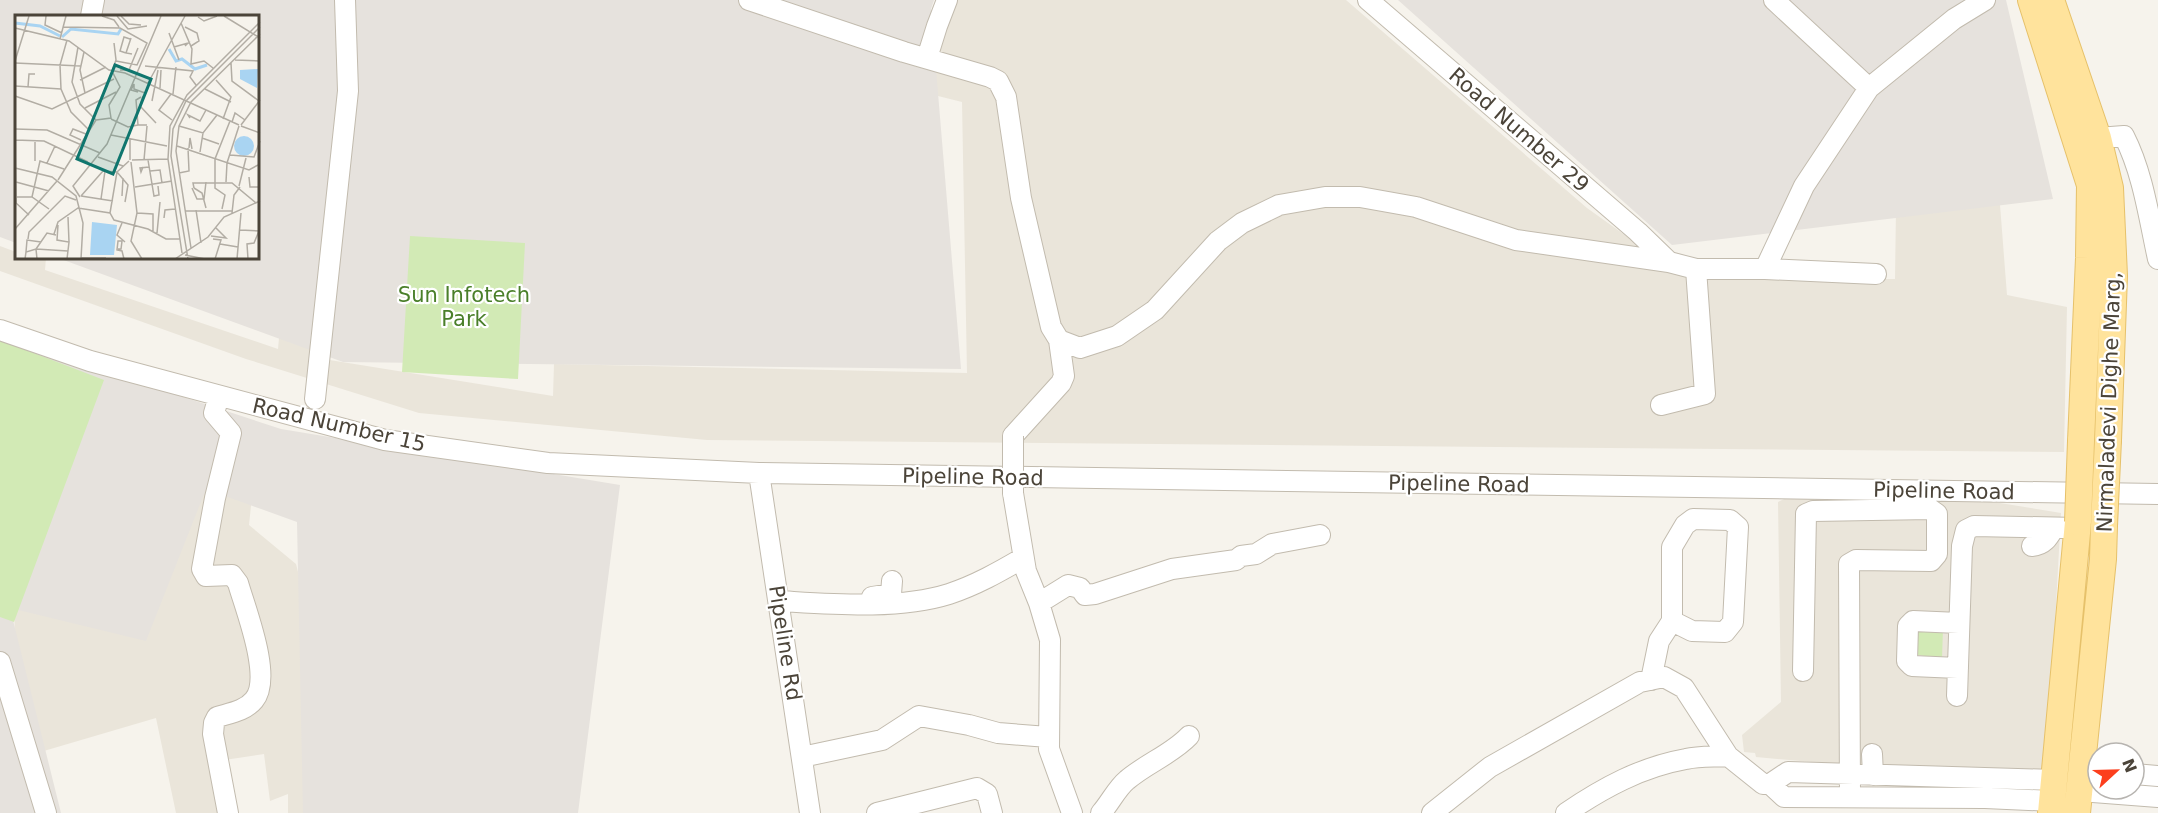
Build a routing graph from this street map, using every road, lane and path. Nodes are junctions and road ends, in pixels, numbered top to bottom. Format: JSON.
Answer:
{"nodes":[{"id":1,"x":94,"y":0,"type":"edge"},
{"id":2,"x":345,"y":0,"type":"edge"},
{"id":3,"x":749,"y":0,"type":"edge"},
{"id":4,"x":948,"y":0,"type":"edge"},
{"id":5,"x":1368,"y":0,"type":"edge"},
{"id":6,"x":1774,"y":0,"type":"edge"},
{"id":7,"x":1985,"y":0,"type":"edge"},
{"id":8,"x":2031,"y":0,"type":"edge"},
{"id":9,"x":2051,"y":0,"type":"edge"},
{"id":10,"x":91,"y":15,"type":"edge"},
{"id":11,"x":927,"y":58,"type":"junction"},
{"id":12,"x":1869,"y":88,"type":"junction"},
{"id":13,"x":2098,"y":138,"type":"junction"},
{"id":14,"x":2158,"y":259,"type":"edge"},
{"id":15,"x":1669,"y":262,"type":"junction"},
{"id":16,"x":1696,"y":269,"type":"junction"},
{"id":17,"x":1765,"y":269,"type":"junction"},
{"id":18,"x":1876,"y":274,"type":"dead end"},
{"id":19,"x":0,"y":330,"type":"edge"},
{"id":20,"x":1059,"y":340,"type":"junction"},
{"id":21,"x":2085,"y":351,"type":"junction"},
{"id":22,"x":2111,"y":354,"type":"junction"},
{"id":23,"x":219,"y":396,"type":"junction"},
{"id":24,"x":315,"y":399,"type":"dead end"},
{"id":25,"x":1661,"y":405,"type":"dead end"},
{"id":26,"x":759,"y":473,"type":"junction"},
{"id":27,"x":2158,"y":494,"type":"edge"},
{"id":28,"x":2070,"y":526,"type":"junction"},
{"id":29,"x":1320,"y":535,"type":"dead end"},
{"id":30,"x":2032,"y":546,"type":"dead end"},
{"id":31,"x":1023,"y":558,"type":"junction"},
{"id":32,"x":2075,"y":559,"type":"junction"},
{"id":33,"x":2103,"y":559,"type":"junction"},
{"id":34,"x":892,"y":581,"type":"dead end"},
{"id":35,"x":779,"y":601,"type":"junction"},
{"id":36,"x":864,"y":603,"type":"junction"},
{"id":37,"x":1039,"y":603,"type":"junction"},
{"id":38,"x":1672,"y":621,"type":"junction"},
{"id":39,"x":1959,"y":623,"type":"junction"},
{"id":40,"x":0,"y":662,"type":"edge"},
{"id":41,"x":1958,"y":668,"type":"junction"},
{"id":42,"x":1803,"y":671,"type":"dead end"},
{"id":43,"x":1651,"y":680,"type":"junction"},
{"id":44,"x":1957,"y":696,"type":"dead end"},
{"id":45,"x":1190,"y":736,"type":"dead end"},
{"id":46,"x":1048,"y":737,"type":"junction"},
{"id":47,"x":1867,"y":753,"type":"dead end"},
{"id":48,"x":1728,"y":756,"type":"junction"},
{"id":49,"x":802,"y":757,"type":"junction"},
{"id":50,"x":1862,"y":774,"type":"junction"},
{"id":51,"x":1770,"y":784,"type":"junction"},
{"id":52,"x":2084,"y":786,"type":"edge"},
{"id":53,"x":1850,"y":797,"type":"junction"},
{"id":54,"x":2158,"y":797,"type":"edge"},
{"id":55,"x":2052,"y":798,"type":"edge"},
{"id":56,"x":46,"y":813,"type":"edge"},
{"id":57,"x":228,"y":813,"type":"edge"},
{"id":58,"x":810,"y":813,"type":"edge"},
{"id":59,"x":877,"y":813,"type":"edge"},
{"id":60,"x":992,"y":813,"type":"edge"},
{"id":61,"x":1072,"y":813,"type":"edge"},
{"id":62,"x":1101,"y":813,"type":"edge"},
{"id":63,"x":1432,"y":813,"type":"edge"},
{"id":64,"x":1566,"y":813,"type":"edge"}],
"edges":[{"from":1,"to":10,"type":"street"},
{"from":2,"to":24,"type":"street"},
{"from":3,"to":11,"type":"street"},
{"from":4,"to":11,"type":"street"},
{"from":5,"to":15,"type":"street","name":"Road Number 29"},
{"from":6,"to":12,"type":"street"},
{"from":7,"to":12,"type":"street"},
{"from":8,"to":21,"type":"main road","name":"Nirmaladevi Dighe Marg,"},
{"from":9,"to":13,"type":"main road","name":"Nirmaladevi Dighe Marg,"},
{"from":11,"to":20,"type":"street"},
{"from":12,"to":17,"type":"street"},
{"from":13,"to":14,"type":"street"},
{"from":13,"to":22,"type":"main road","name":"Nirmaladevi Dighe Marg,"},
{"from":15,"to":16,"type":"street"},
{"from":15,"to":20,"type":"street"},
{"from":16,"to":17,"type":"street"},
{"from":16,"to":25,"type":"street"},
{"from":17,"to":18,"type":"street"},
{"from":19,"to":23,"type":"street","name":"Road Number 15"},
{"from":20,"to":31,"type":"street","bridge":true},
{"from":21,"to":22,"type":"main road"},
{"from":21,"to":28,"type":"main road","name":"Nirmaladevi Dighe Marg,","bridge":true},
{"from":22,"to":33,"type":"main road","name":"Nirmaladevi Dighe Marg,","bridge":true},
{"from":23,"to":26,"type":"street","name":"Road Number 15"},
{"from":23,"to":57,"type":"street"},
{"from":26,"to":27,"type":"street","name":"Pipeline Road"},
{"from":26,"to":35,"type":"street","name":"Pipeline Rd"},
{"from":28,"to":30,"type":"street"},
{"from":28,"to":32,"type":"main road","name":"Nirmaladevi Dighe Marg,"},
{"from":28,"to":39,"type":"street"},
{"from":29,"to":37,"type":"street"},
{"from":31,"to":36,"type":"street"},
{"from":31,"to":37,"type":"street"},
{"from":32,"to":33,"type":"main road"},
{"from":32,"to":55,"type":"main road","name":"Nirmaladevi Dighe Marg,"},
{"from":33,"to":52,"type":"main road","name":"Nirmaladevi Dighe Marg,"},
{"from":34,"to":36,"type":"street"},
{"from":35,"to":36,"type":"street"},
{"from":35,"to":49,"type":"street","name":"Pipeline Rd"},
{"from":37,"to":46,"type":"street"},
{"from":38,"to":38,"type":"street"},
{"from":38,"to":43,"type":"street"},
{"from":39,"to":41,"type":"street"},
{"from":39,"to":41,"type":"street"},
{"from":40,"to":56,"type":"street"},
{"from":41,"to":44,"type":"street"},
{"from":42,"to":50,"type":"street"},
{"from":43,"to":48,"type":"street"},
{"from":43,"to":63,"type":"street"},
{"from":45,"to":62,"type":"street"},
{"from":46,"to":49,"type":"street"},
{"from":46,"to":61,"type":"street"},
{"from":47,"to":50,"type":"street"},
{"from":48,"to":51,"type":"street"},
{"from":48,"to":64,"type":"street"},
{"from":49,"to":58,"type":"street","name":"Pipeline Rd"},
{"from":50,"to":51,"type":"street"},
{"from":50,"to":53,"type":"street"},
{"from":50,"to":55,"type":"street"},
{"from":51,"to":53,"type":"street"},
{"from":52,"to":54,"type":"street"},
{"from":53,"to":55,"type":"street"},
{"from":59,"to":60,"type":"street"}]}
